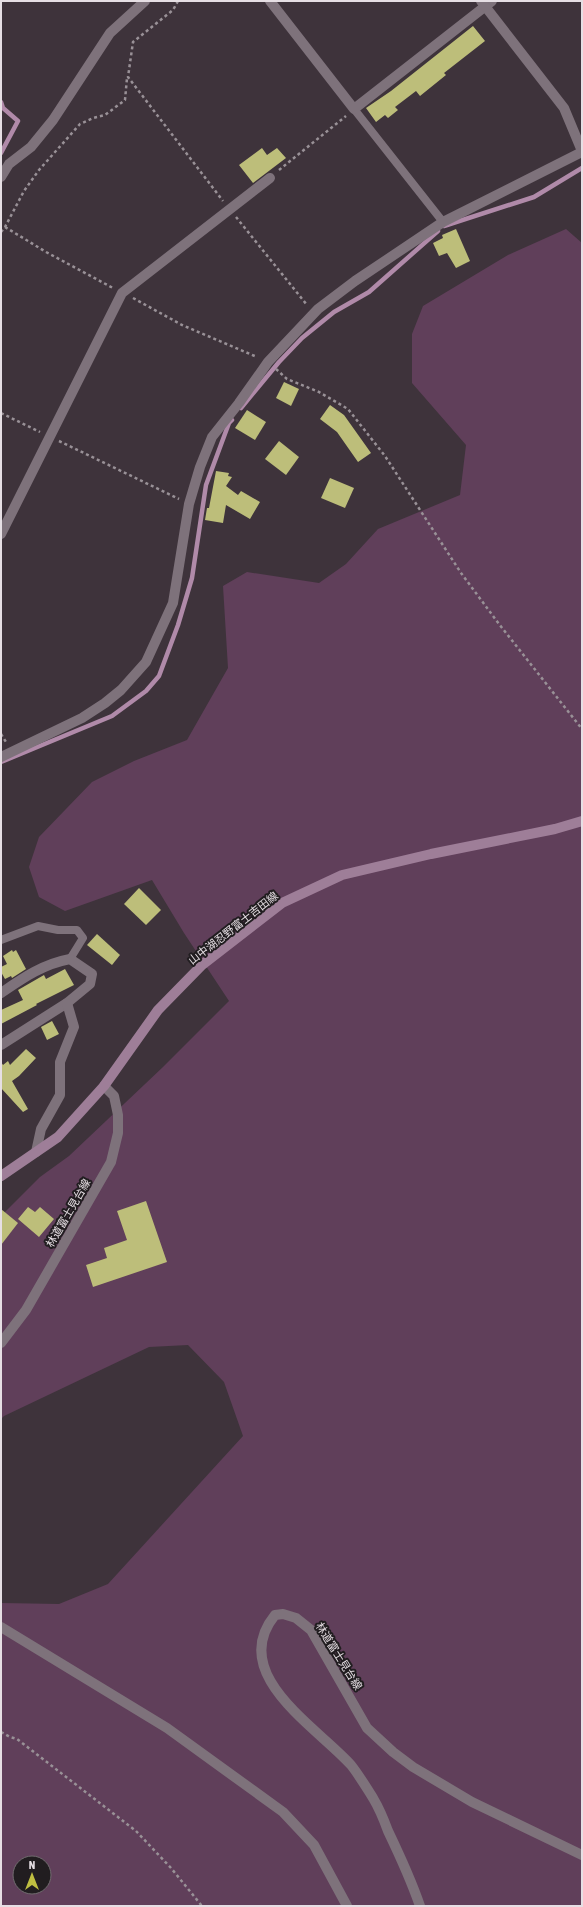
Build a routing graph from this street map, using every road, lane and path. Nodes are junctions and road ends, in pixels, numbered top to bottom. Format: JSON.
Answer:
{"nodes":[{"id":1,"x":145,"y":1,"type":"edge"},
{"id":2,"x":178,"y":1,"type":"edge"},
{"id":3,"x":270,"y":1,"type":"edge"},
{"id":4,"x":486,"y":3,"type":"edge"},
{"id":5,"x":128,"y":77,"type":"junction"},
{"id":6,"x":354,"y":109,"type":"junction"},
{"id":7,"x":582,"y":151,"type":"edge"},
{"id":8,"x":1,"y":177,"type":"edge"},
{"id":9,"x":270,"y":178,"type":"joint"},
{"id":10,"x":229,"y":209,"type":"junction"},
{"id":11,"x":443,"y":222,"type":"junction"},
{"id":12,"x":1,"y":232,"type":"edge"},
{"id":13,"x":314,"y":313,"type":"junction"},
{"id":14,"x":268,"y":362,"type":"junction"},
{"id":15,"x":1,"y":413,"type":"edge"},
{"id":16,"x":51,"y":437,"type":"junction"},
{"id":17,"x":189,"y":504,"type":"junction"},
{"id":18,"x":1,"y":534,"type":"edge"},
{"id":19,"x":582,"y":729,"type":"edge"},
{"id":20,"x":1,"y":757,"type":"edge"},
{"id":21,"x":582,"y":821,"type":"edge"},
{"id":22,"x":1,"y":940,"type":"edge"},
{"id":23,"x":70,"y":959,"type":"junction"},
{"id":24,"x":1,"y":992,"type":"edge"},
{"id":25,"x":67,"y":1003,"type":"junction"},
{"id":26,"x":1,"y":1045,"type":"edge"},
{"id":27,"x":104,"y":1086,"type":"junction"},
{"id":28,"x":36,"y":1152,"type":"junction"},
{"id":29,"x":1,"y":1176,"type":"edge"},
{"id":30,"x":1,"y":1343,"type":"edge"},
{"id":31,"x":1,"y":1627,"type":"edge"},
{"id":32,"x":1,"y":1732,"type":"edge"},
{"id":33,"x":582,"y":1855,"type":"edge"},
{"id":34,"x":202,"y":1906,"type":"edge"},
{"id":35,"x":347,"y":1906,"type":"edge"},
{"id":36,"x":420,"y":1906,"type":"edge"}],
"edges":[{"from":1,"to":8,"type":"street"},
{"from":2,"to":5,"type":"path"},
{"from":3,"to":6,"type":"street"},
{"from":4,"to":6,"type":"street"},
{"from":4,"to":7,"type":"street"},
{"from":5,"to":10,"type":"path"},
{"from":5,"to":12,"type":"path"},
{"from":6,"to":9,"type":"path"},
{"from":6,"to":11,"type":"lane"},
{"from":7,"to":11,"type":"street"},
{"from":9,"to":10,"type":"street"},
{"from":10,"to":13,"type":"path"},
{"from":10,"to":16,"type":"street"},
{"from":11,"to":13,"type":"street"},
{"from":13,"to":14,"type":"street"},
{"from":14,"to":17,"type":"street"},
{"from":14,"to":19,"type":"path"},
{"from":15,"to":16,"type":"path"},
{"from":16,"to":17,"type":"path"},
{"from":16,"to":18,"type":"street"},
{"from":17,"to":20,"type":"street"},
{"from":21,"to":27,"type":"main road","name":"山中湖忍野富士吉田線"},
{"from":22,"to":23,"type":"lane"},
{"from":23,"to":24,"type":"street"},
{"from":23,"to":25,"type":"street"},
{"from":25,"to":26,"type":"street"},
{"from":25,"to":28,"type":"street"},
{"from":27,"to":28,"type":"main road","name":"山中湖忍野富士吉田線"},
{"from":27,"to":30,"type":"street","name":"林道富士見台線"},
{"from":28,"to":29,"type":"main road","name":"山中湖忍野富士吉田線"},
{"from":31,"to":35,"type":"street"},
{"from":32,"to":34,"type":"path"},
{"from":33,"to":36,"type":"street","name":"林道富士見台線"}]}
